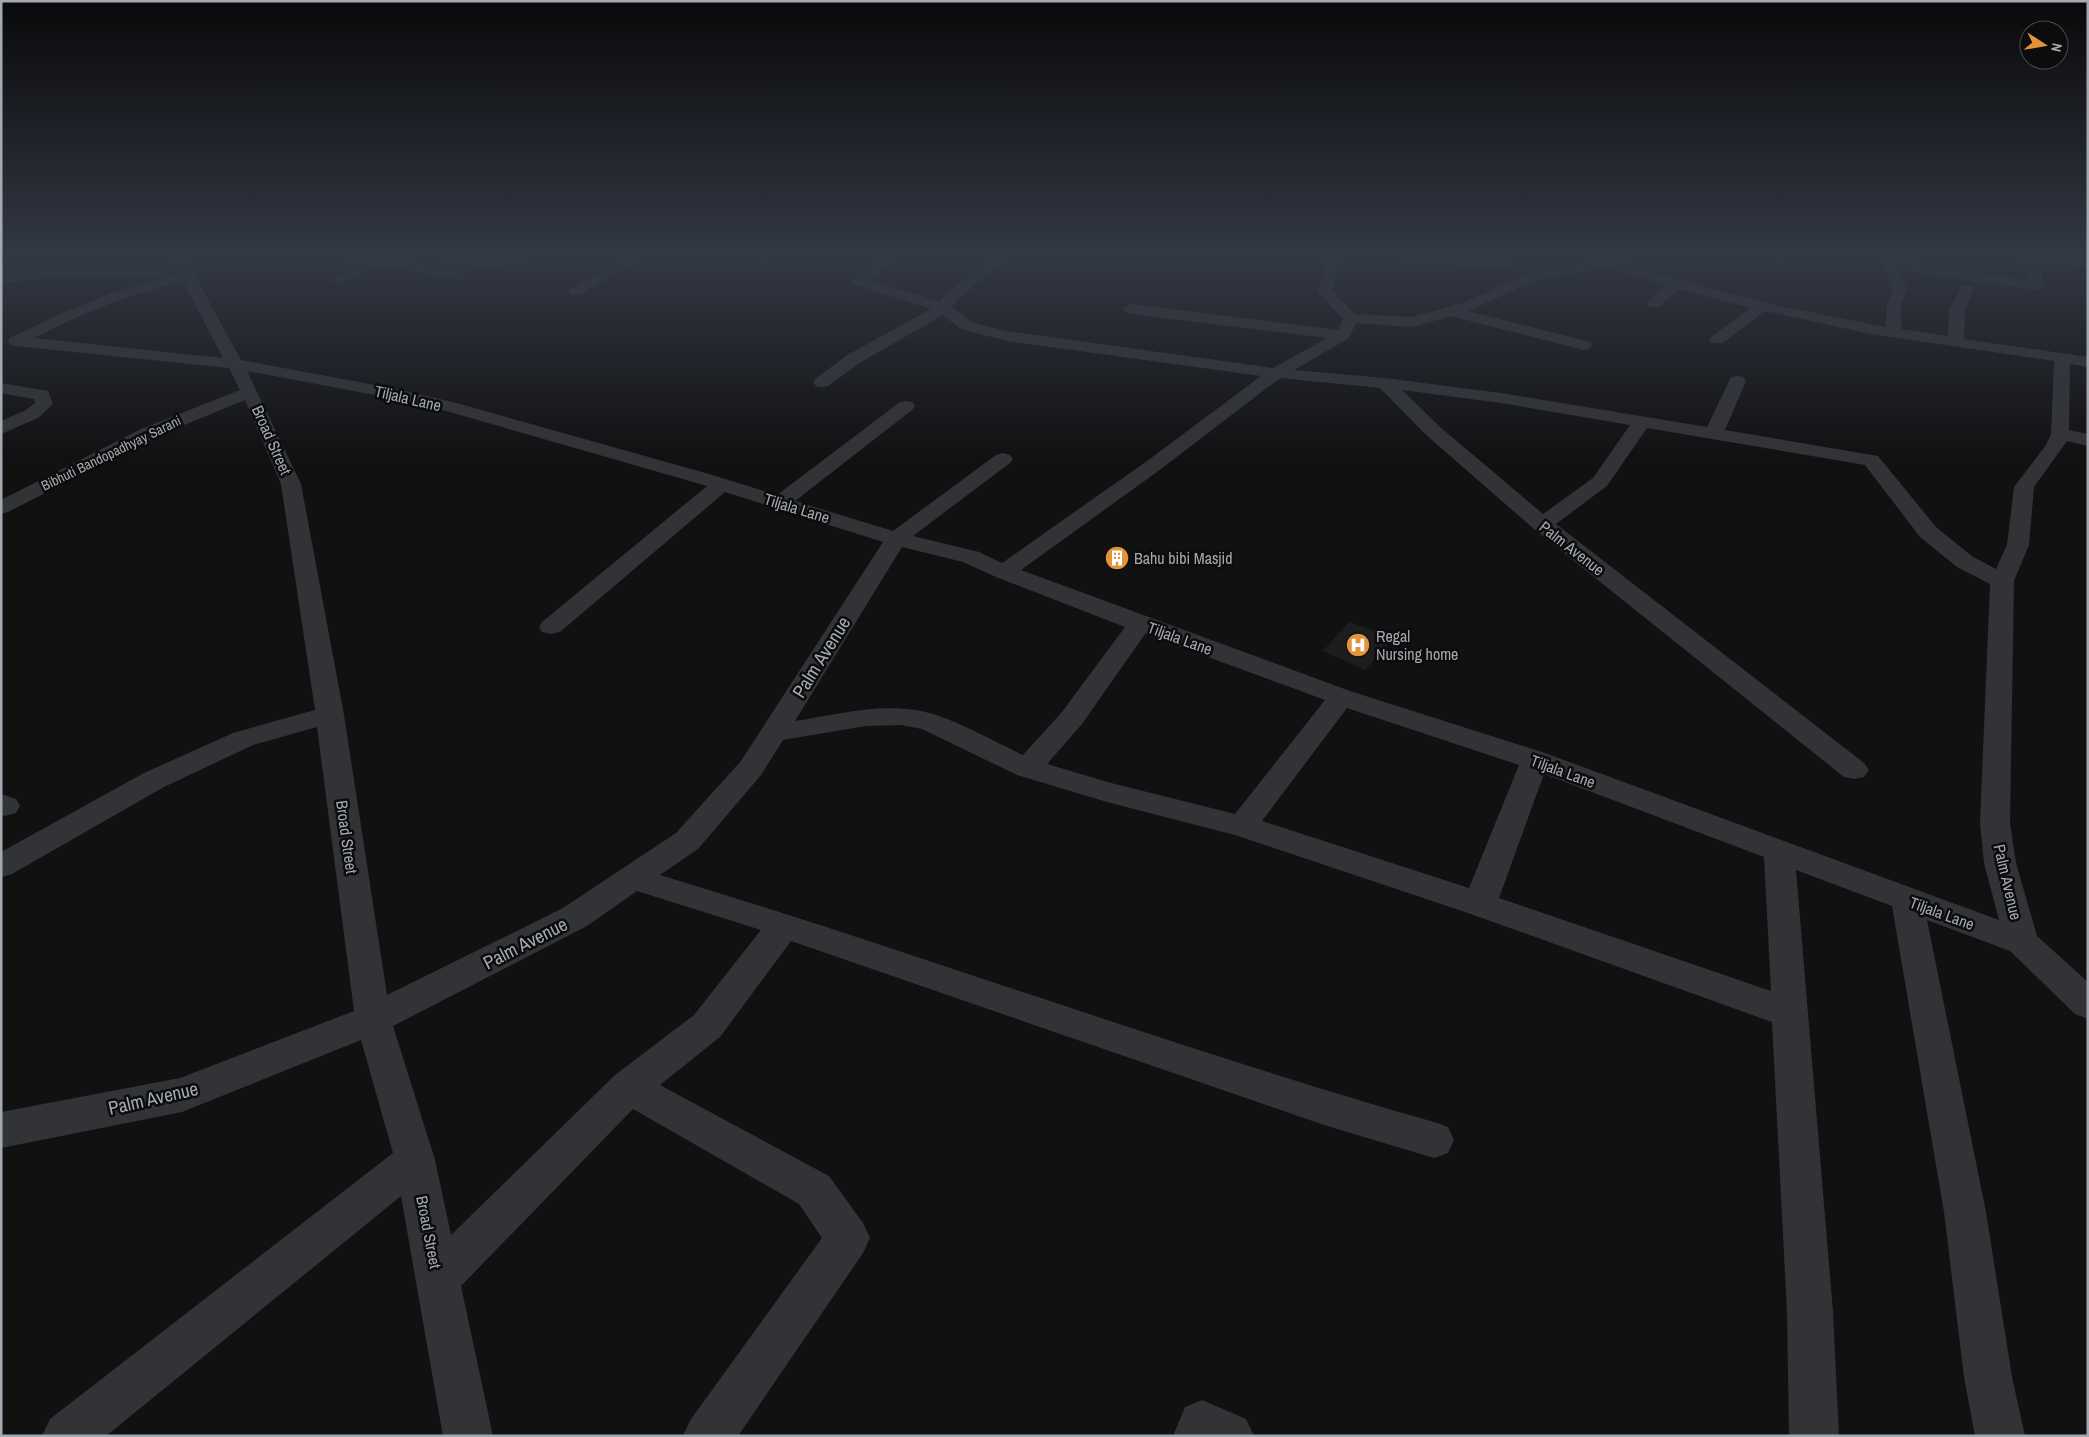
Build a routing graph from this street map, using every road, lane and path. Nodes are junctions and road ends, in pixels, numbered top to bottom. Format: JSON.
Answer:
{"nodes":[{"id":1,"x":54,"y":323,"type":"edge"},
{"id":2,"x":214,"y":323,"type":"edge"},
{"id":3,"x":917,"y":323,"type":"edge"},
{"id":4,"x":963,"y":323,"type":"edge"},
{"id":5,"x":1246,"y":323,"type":"edge"},
{"id":6,"x":1349,"y":323,"type":"edge"},
{"id":7,"x":1497,"y":323,"type":"edge"},
{"id":8,"x":1740,"y":323,"type":"edge"},
{"id":9,"x":1844,"y":323,"type":"edge"},
{"id":10,"x":1893,"y":323,"type":"edge"},
{"id":11,"x":1957,"y":323,"type":"edge"},
{"id":12,"x":1893,"y":332,"type":"junction"},
{"id":13,"x":1343,"y":335,"type":"junction"},
{"id":14,"x":1717,"y":340,"type":"dead end"},
{"id":15,"x":1956,"y":342,"type":"junction"},
{"id":16,"x":6,"y":343,"type":"edge"},
{"id":17,"x":1584,"y":346,"type":"dead end"},
{"id":18,"x":2062,"y":357,"type":"junction"},
{"id":19,"x":2088,"y":362,"type":"edge"},
{"id":20,"x":235,"y":364,"type":"junction"},
{"id":21,"x":1276,"y":373,"type":"junction"},
{"id":22,"x":1737,"y":381,"type":"dead end"},
{"id":23,"x":822,"y":382,"type":"dead end"},
{"id":24,"x":1385,"y":383,"type":"junction"},
{"id":25,"x":1,"y":388,"type":"edge"},
{"id":26,"x":250,"y":392,"type":"junction"},
{"id":27,"x":906,"y":406,"type":"dead end"},
{"id":28,"x":1642,"y":421,"type":"junction"},
{"id":29,"x":1,"y":428,"type":"edge"},
{"id":30,"x":1714,"y":433,"type":"junction"},
{"id":31,"x":2060,"y":434,"type":"junction"},
{"id":32,"x":2088,"y":440,"type":"edge"},
{"id":33,"x":1003,"y":459,"type":"dead end"},
{"id":34,"x":722,"y":484,"type":"junction"},
{"id":35,"x":779,"y":503,"type":"junction"},
{"id":36,"x":1,"y":508,"type":"edge"},
{"id":37,"x":1542,"y":524,"type":"junction"},
{"id":38,"x":896,"y":539,"type":"junction"},
{"id":39,"x":1004,"y":572,"type":"junction"},
{"id":40,"x":2002,"y":581,"type":"junction"},
{"id":41,"x":1140,"y":624,"type":"junction"},
{"id":42,"x":551,"y":627,"type":"dead end"},
{"id":43,"x":1341,"y":697,"type":"junction"},
{"id":44,"x":330,"y":715,"type":"junction"},
{"id":45,"x":774,"y":732,"type":"junction"},
{"id":46,"x":1535,"y":760,"type":"junction"},
{"id":47,"x":1027,"y":768,"type":"junction"},
{"id":48,"x":1854,"y":770,"type":"dead end"},
{"id":49,"x":1242,"y":826,"type":"junction"},
{"id":50,"x":1779,"y":850,"type":"junction"},
{"id":51,"x":1,"y":866,"type":"edge"},
{"id":52,"x":632,"y":878,"type":"junction"},
{"id":53,"x":1907,"y":900,"type":"junction"},
{"id":54,"x":1480,"y":904,"type":"junction"},
{"id":55,"x":784,"y":925,"type":"junction"},
{"id":56,"x":2022,"y":942,"type":"junction"},
{"id":57,"x":2088,"y":1004,"type":"edge"},
{"id":58,"x":1790,"y":1012,"type":"junction"},
{"id":59,"x":373,"y":1019,"type":"junction"},
{"id":60,"x":629,"y":1087,"type":"junction"},
{"id":61,"x":1,"y":1130,"type":"edge"},
{"id":62,"x":1434,"y":1140,"type":"dead end"},
{"id":63,"x":415,"y":1160,"type":"junction"},
{"id":64,"x":438,"y":1278,"type":"junction"},
{"id":65,"x":67,"y":1436,"type":"edge"},
{"id":66,"x":468,"y":1436,"type":"edge"},
{"id":67,"x":708,"y":1436,"type":"edge"},
{"id":68,"x":1198,"y":1436,"type":"edge"},
{"id":69,"x":1229,"y":1436,"type":"edge"},
{"id":70,"x":1814,"y":1436,"type":"edge"},
{"id":71,"x":2000,"y":1436,"type":"edge"}],
"edges":[{"from":1,"to":16,"type":"street"},
{"from":2,"to":20,"type":"street","name":"Broad Street"},
{"from":3,"to":23,"type":"street"},
{"from":4,"to":21,"type":"street"},
{"from":5,"to":13,"type":"street"},
{"from":6,"to":13,"type":"street"},
{"from":7,"to":17,"type":"street"},
{"from":8,"to":14,"type":"street"},
{"from":9,"to":12,"type":"street"},
{"from":10,"to":12,"type":"street"},
{"from":11,"to":15,"type":"street"},
{"from":12,"to":15,"type":"street"},
{"from":13,"to":21,"type":"street"},
{"from":15,"to":18,"type":"street"},
{"from":16,"to":20,"type":"street","name":"Tiljala Lane"},
{"from":18,"to":19,"type":"street"},
{"from":18,"to":31,"type":"street"},
{"from":20,"to":26,"type":"street","name":"Broad Street"},
{"from":20,"to":34,"type":"street","name":"Tiljala Lane"},
{"from":21,"to":24,"type":"street"},
{"from":21,"to":39,"type":"street"},
{"from":22,"to":30,"type":"street"},
{"from":24,"to":28,"type":"street"},
{"from":24,"to":37,"type":"street","name":"Palm Avenue"},
{"from":25,"to":29,"type":"street"},
{"from":26,"to":36,"type":"street","name":"Bibhuti Bandopadhyay Sarani"},
{"from":26,"to":44,"type":"street","name":"Broad Street"},
{"from":27,"to":35,"type":"street"},
{"from":28,"to":30,"type":"street"},
{"from":28,"to":37,"type":"street"},
{"from":30,"to":40,"type":"street"},
{"from":31,"to":32,"type":"street"},
{"from":31,"to":40,"type":"street"},
{"from":33,"to":38,"type":"street"},
{"from":34,"to":35,"type":"street","name":"Tiljala Lane"},
{"from":34,"to":42,"type":"street"},
{"from":35,"to":38,"type":"street","name":"Tiljala Lane"},
{"from":37,"to":48,"type":"street","name":"Palm Avenue"},
{"from":38,"to":39,"type":"street","name":"Tiljala Lane"},
{"from":38,"to":45,"type":"street","name":"Palm Avenue"},
{"from":39,"to":41,"type":"street","name":"Tiljala Lane"},
{"from":40,"to":56,"type":"street","name":"Palm Avenue"},
{"from":41,"to":43,"type":"street","name":"Tiljala Lane"},
{"from":41,"to":47,"type":"street"},
{"from":43,"to":46,"type":"street","name":"Tiljala Lane"},
{"from":43,"to":49,"type":"street"},
{"from":44,"to":51,"type":"street"},
{"from":44,"to":59,"type":"street","name":"Broad Street"},
{"from":45,"to":47,"type":"street"},
{"from":45,"to":52,"type":"street","name":"Palm Avenue"},
{"from":46,"to":50,"type":"street","name":"Tiljala Lane"},
{"from":46,"to":54,"type":"street"},
{"from":47,"to":49,"type":"street"},
{"from":49,"to":54,"type":"street"},
{"from":50,"to":53,"type":"street","name":"Tiljala Lane"},
{"from":50,"to":58,"type":"street"},
{"from":52,"to":55,"type":"street"},
{"from":52,"to":59,"type":"street","name":"Palm Avenue"},
{"from":53,"to":56,"type":"street","name":"Tiljala Lane"},
{"from":53,"to":71,"type":"street"},
{"from":54,"to":58,"type":"street"},
{"from":55,"to":60,"type":"street"},
{"from":55,"to":62,"type":"street"},
{"from":56,"to":57,"type":"street","name":"Tiljala Lane"},
{"from":58,"to":70,"type":"street"},
{"from":59,"to":61,"type":"street","name":"Palm Avenue"},
{"from":59,"to":63,"type":"street","name":"Broad Street"},
{"from":60,"to":64,"type":"street"},
{"from":60,"to":67,"type":"street"},
{"from":63,"to":64,"type":"street","name":"Broad Street"},
{"from":63,"to":65,"type":"street"},
{"from":64,"to":66,"type":"street","name":"Broad Street"},
{"from":68,"to":69,"type":"street"}]}
